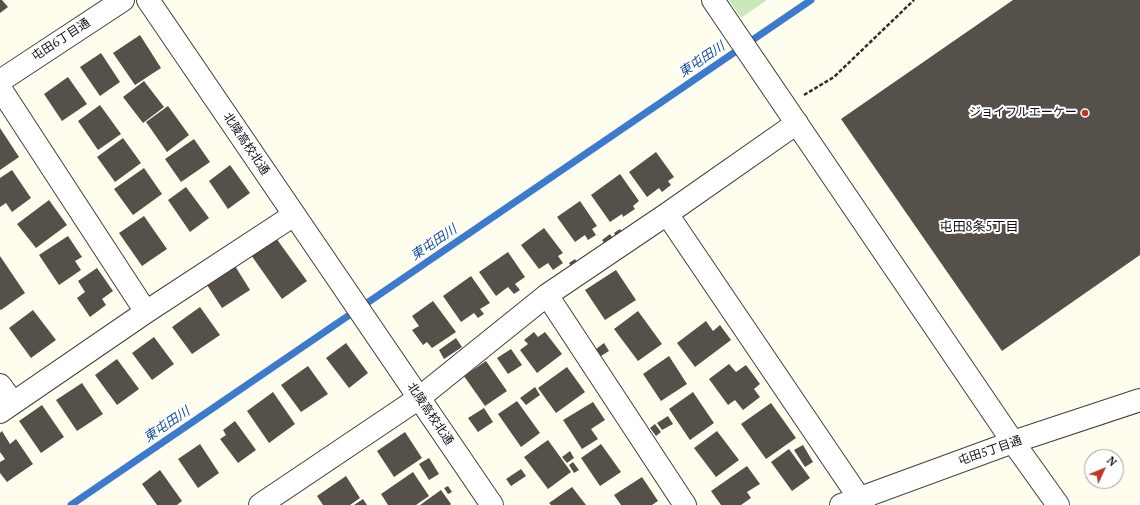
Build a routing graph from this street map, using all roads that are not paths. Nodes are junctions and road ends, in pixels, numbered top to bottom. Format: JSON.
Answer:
{"nodes":[{"id":1,"x":123,"y":0,"type":"edge"},
{"id":2,"x":148,"y":0,"type":"edge"},
{"id":3,"x":713,"y":0,"type":"edge"},
{"id":4,"x":0,"y":81,"type":"edge"},
{"id":5,"x":0,"y":88,"type":"edge"},
{"id":6,"x":797,"y":123,"type":"junction"},
{"id":7,"x":667,"y":214,"type":"junction"},
{"id":8,"x":294,"y":215,"type":"junction"},
{"id":9,"x":547,"y":295,"type":"junction"},
{"id":10,"x":146,"y":312,"type":"junction"},
{"id":11,"x":0,"y":385,"type":"edge"},
{"id":12,"x":419,"y":398,"type":"junction"},
{"id":13,"x":1140,"y":400,"type":"edge"},
{"id":14,"x":6,"y":407,"type":"edge"},
{"id":15,"x":1013,"y":442,"type":"junction"},
{"id":16,"x":271,"y":502,"type":"edge"},
{"id":17,"x":855,"y":503,"type":"edge"},
{"id":18,"x":492,"y":505,"type":"edge"},
{"id":19,"x":685,"y":505,"type":"edge"},
{"id":20,"x":1058,"y":505,"type":"edge"}],
"edges":[{"from":1,"to":4,"type":"street","name":"屯田6丁目通"},
{"from":2,"to":8,"type":"street","name":"北陵高校北通"},
{"from":3,"to":6,"type":"street"},
{"from":5,"to":10,"type":"street"},
{"from":6,"to":7,"type":"street"},
{"from":6,"to":15,"type":"street"},
{"from":7,"to":9,"type":"street"},
{"from":7,"to":17,"type":"street"},
{"from":8,"to":10,"type":"street"},
{"from":8,"to":12,"type":"street","name":"北陵高校北通"},
{"from":9,"to":12,"type":"street"},
{"from":9,"to":19,"type":"street"},
{"from":10,"to":14,"type":"street"},
{"from":11,"to":14,"type":"street"},
{"from":12,"to":16,"type":"street"},
{"from":12,"to":18,"type":"street","name":"北陵高校北通"},
{"from":13,"to":15,"type":"street","name":"屯田5丁目通"},
{"from":15,"to":17,"type":"street","name":"屯田5丁目通"},
{"from":15,"to":20,"type":"street"}]}
